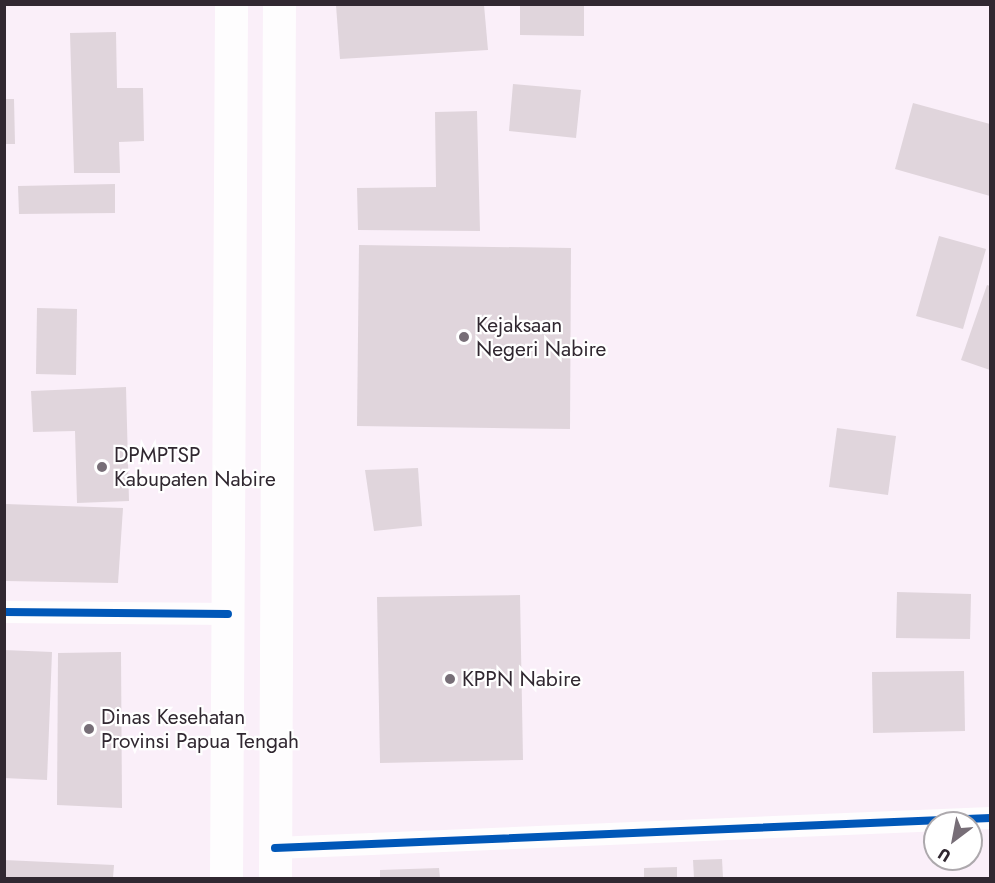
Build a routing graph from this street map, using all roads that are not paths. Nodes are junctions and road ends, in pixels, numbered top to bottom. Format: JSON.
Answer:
{"nodes":[{"id":1,"x":231,"y":4,"type":"edge"},
{"id":2,"x":279,"y":4,"type":"edge"},
{"id":3,"x":277,"y":367,"type":"junction"},
{"id":4,"x":229,"y":368,"type":"junction"},
{"id":5,"x":4,"y":612,"type":"edge"},
{"id":6,"x":228,"y":614,"type":"junction"},
{"id":7,"x":990,"y":818,"type":"edge"},
{"id":8,"x":275,"y":863,"type":"edge"},
{"id":9,"x":226,"y":879,"type":"edge"}],
"edges":[{"from":1,"to":4,"type":"main road"},
{"from":2,"to":3,"type":"main road"},
{"from":3,"to":4,"type":"main road"},
{"from":3,"to":8,"type":"main road"},
{"from":4,"to":6,"type":"main road"},
{"from":5,"to":6,"type":"street"},
{"from":6,"to":9,"type":"main road"},
{"from":7,"to":8,"type":"street"}]}
